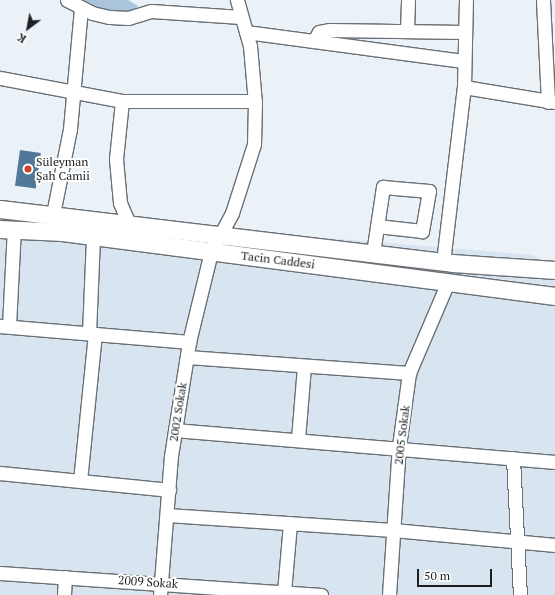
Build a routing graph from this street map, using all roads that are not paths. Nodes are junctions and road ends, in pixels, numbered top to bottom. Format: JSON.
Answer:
{"nodes":[{"id":1,"x":67,"y":0,"type":"edge"},
{"id":2,"x":237,"y":0,"type":"edge"},
{"id":3,"x":408,"y":0,"type":"edge"},
{"id":4,"x":466,"y":0,"type":"edge"},
{"id":5,"x":543,"y":0,"type":"edge"},
{"id":6,"x":81,"y":7,"type":"junction"},
{"id":7,"x":241,"y":17,"type":"junction"},
{"id":8,"x":407,"y":30,"type":"junction"},
{"id":9,"x":246,"y":32,"type":"junction"},
{"id":10,"x":464,"y":32,"type":"junction"},
{"id":11,"x":314,"y":41,"type":"junction"},
{"id":12,"x":462,"y":61,"type":"junction"},
{"id":13,"x":0,"y":78,"type":"edge"},
{"id":14,"x":464,"y":87,"type":"junction"},
{"id":15,"x":73,"y":94,"type":"junction"},
{"id":16,"x":255,"y":101,"type":"junction"},
{"id":17,"x":122,"y":102,"type":"junction"},
{"id":18,"x":551,"y":102,"type":"edge"},
{"id":19,"x":0,"y":209,"type":"edge"},
{"id":20,"x":53,"y":214,"type":"junction"},
{"id":21,"x":129,"y":224,"type":"junction"},
{"id":22,"x":377,"y":226,"type":"junction"},
{"id":23,"x":5,"y":229,"type":"edge"},
{"id":24,"x":220,"y":233,"type":"junction"},
{"id":25,"x":93,"y":236,"type":"junction"},
{"id":26,"x":211,"y":252,"type":"junction"},
{"id":27,"x":373,"y":253,"type":"junction"},
{"id":28,"x":443,"y":262,"type":"junction"},
{"id":29,"x":555,"y":270,"type":"edge"},
{"id":30,"x":448,"y":282,"type":"junction"},
{"id":31,"x":555,"y":296,"type":"edge"},
{"id":32,"x":2,"y":327,"type":"edge"},
{"id":33,"x":92,"y":333,"type":"junction"},
{"id":34,"x":189,"y":342,"type":"junction"},
{"id":35,"x":187,"y":357,"type":"junction"},
{"id":36,"x":304,"y":366,"type":"junction"},
{"id":37,"x":409,"y":373,"type":"junction"},
{"id":38,"x":175,"y":430,"type":"junction"},
{"id":39,"x":298,"y":439,"type":"junction"},
{"id":40,"x":399,"y":446,"type":"junction"},
{"id":41,"x":513,"y":458,"type":"junction"},
{"id":42,"x":555,"y":462,"type":"edge"},
{"id":43,"x":0,"y":473,"type":"edge"},
{"id":44,"x":80,"y":481,"type":"junction"},
{"id":45,"x":168,"y":490,"type":"junction"},
{"id":46,"x":167,"y":515,"type":"junction"},
{"id":47,"x":290,"y":523,"type":"junction"},
{"id":48,"x":393,"y":530,"type":"junction"},
{"id":49,"x":517,"y":542,"type":"junction"},
{"id":50,"x":555,"y":546,"type":"edge"},
{"id":51,"x":0,"y":573,"type":"edge"},
{"id":52,"x":65,"y":577,"type":"junction"},
{"id":53,"x":161,"y":589,"type":"edge"},
{"id":54,"x":248,"y":592,"type":"edge"},
{"id":55,"x":284,"y":592,"type":"junction"},
{"id":56,"x":64,"y":595,"type":"edge"},
{"id":57,"x":321,"y":595,"type":"edge"},
{"id":58,"x":389,"y":595,"type":"edge"},
{"id":59,"x":520,"y":595,"type":"edge"}],
"edges":[{"from":1,"to":6,"type":"street"},
{"from":2,"to":7,"type":"street","name":"2002 Sokak"},
{"from":3,"to":8,"type":"street"},
{"from":4,"to":10,"type":"street"},
{"from":5,"to":18,"type":"street"},
{"from":6,"to":7,"type":"street"},
{"from":6,"to":15,"type":"street"},
{"from":7,"to":9,"type":"street","name":"2002 Sokak"},
{"from":8,"to":10,"type":"street"},
{"from":8,"to":11,"type":"street"},
{"from":9,"to":11,"type":"street"},
{"from":9,"to":16,"type":"street","name":"2002 Sokak"},
{"from":10,"to":12,"type":"street"},
{"from":11,"to":12,"type":"street"},
{"from":12,"to":14,"type":"street"},
{"from":13,"to":15,"type":"street"},
{"from":14,"to":18,"type":"street"},
{"from":14,"to":28,"type":"street"},
{"from":15,"to":17,"type":"street"},
{"from":15,"to":20,"type":"street"},
{"from":16,"to":17,"type":"street"},
{"from":16,"to":24,"type":"street","name":"2002 Sokak"},
{"from":17,"to":21,"type":"street"},
{"from":19,"to":20,"type":"main road","name":"Tacin Caddesi"},
{"from":20,"to":21,"type":"main road","name":"Tacin Caddesi"},
{"from":21,"to":24,"type":"main road","name":"Tacin Caddesi"},
{"from":22,"to":22,"type":"street"},
{"from":22,"to":27,"type":"street"},
{"from":23,"to":25,"type":"main road","name":"Tacin Caddesi"},
{"from":23,"to":32,"type":"street"},
{"from":24,"to":26,"type":"street","name":"2002 Sokak"},
{"from":24,"to":27,"type":"main road","name":"Tacin Caddesi"},
{"from":25,"to":26,"type":"main road","name":"Tacin Caddesi"},
{"from":25,"to":33,"type":"street"},
{"from":26,"to":30,"type":"main road","name":"Tacin Caddesi"},
{"from":26,"to":34,"type":"street","name":"2002 Sokak"},
{"from":27,"to":28,"type":"main road","name":"Tacin Caddesi"},
{"from":28,"to":29,"type":"main road","name":"Tacin Caddesi"},
{"from":30,"to":31,"type":"main road","name":"Tacin Caddesi"},
{"from":30,"to":37,"type":"street","name":"2005 Sokak"},
{"from":32,"to":33,"type":"street"},
{"from":33,"to":34,"type":"street"},
{"from":33,"to":44,"type":"street"},
{"from":34,"to":35,"type":"street","name":"2002 Sokak"},
{"from":35,"to":36,"type":"street"},
{"from":35,"to":38,"type":"street","name":"2002 Sokak"},
{"from":36,"to":37,"type":"street"},
{"from":36,"to":39,"type":"street"},
{"from":37,"to":40,"type":"street","name":"2005 Sokak"},
{"from":38,"to":39,"type":"street"},
{"from":38,"to":45,"type":"street","name":"2002 Sokak"},
{"from":39,"to":40,"type":"street"},
{"from":40,"to":41,"type":"street"},
{"from":40,"to":48,"type":"street","name":"2005 Sokak"},
{"from":41,"to":42,"type":"street"},
{"from":41,"to":49,"type":"street"},
{"from":43,"to":44,"type":"street"},
{"from":44,"to":45,"type":"street"},
{"from":45,"to":46,"type":"street","name":"2002 Sokak"},
{"from":46,"to":47,"type":"street"},
{"from":46,"to":53,"type":"street","name":"2002 Sokak"},
{"from":47,"to":48,"type":"street"},
{"from":47,"to":55,"type":"street"},
{"from":48,"to":49,"type":"street"},
{"from":48,"to":58,"type":"street","name":"2005 Sokak"},
{"from":49,"to":50,"type":"street"},
{"from":49,"to":59,"type":"street"},
{"from":51,"to":52,"type":"street","name":"2009 Sokak"},
{"from":52,"to":53,"type":"street","name":"2009 Sokak"},
{"from":52,"to":56,"type":"street"},
{"from":53,"to":54,"type":"street","name":"2009 Sokak"},
{"from":54,"to":55,"type":"street","name":"2009 Sokak"},
{"from":55,"to":57,"type":"street","name":"2009 Sokak"}]}
